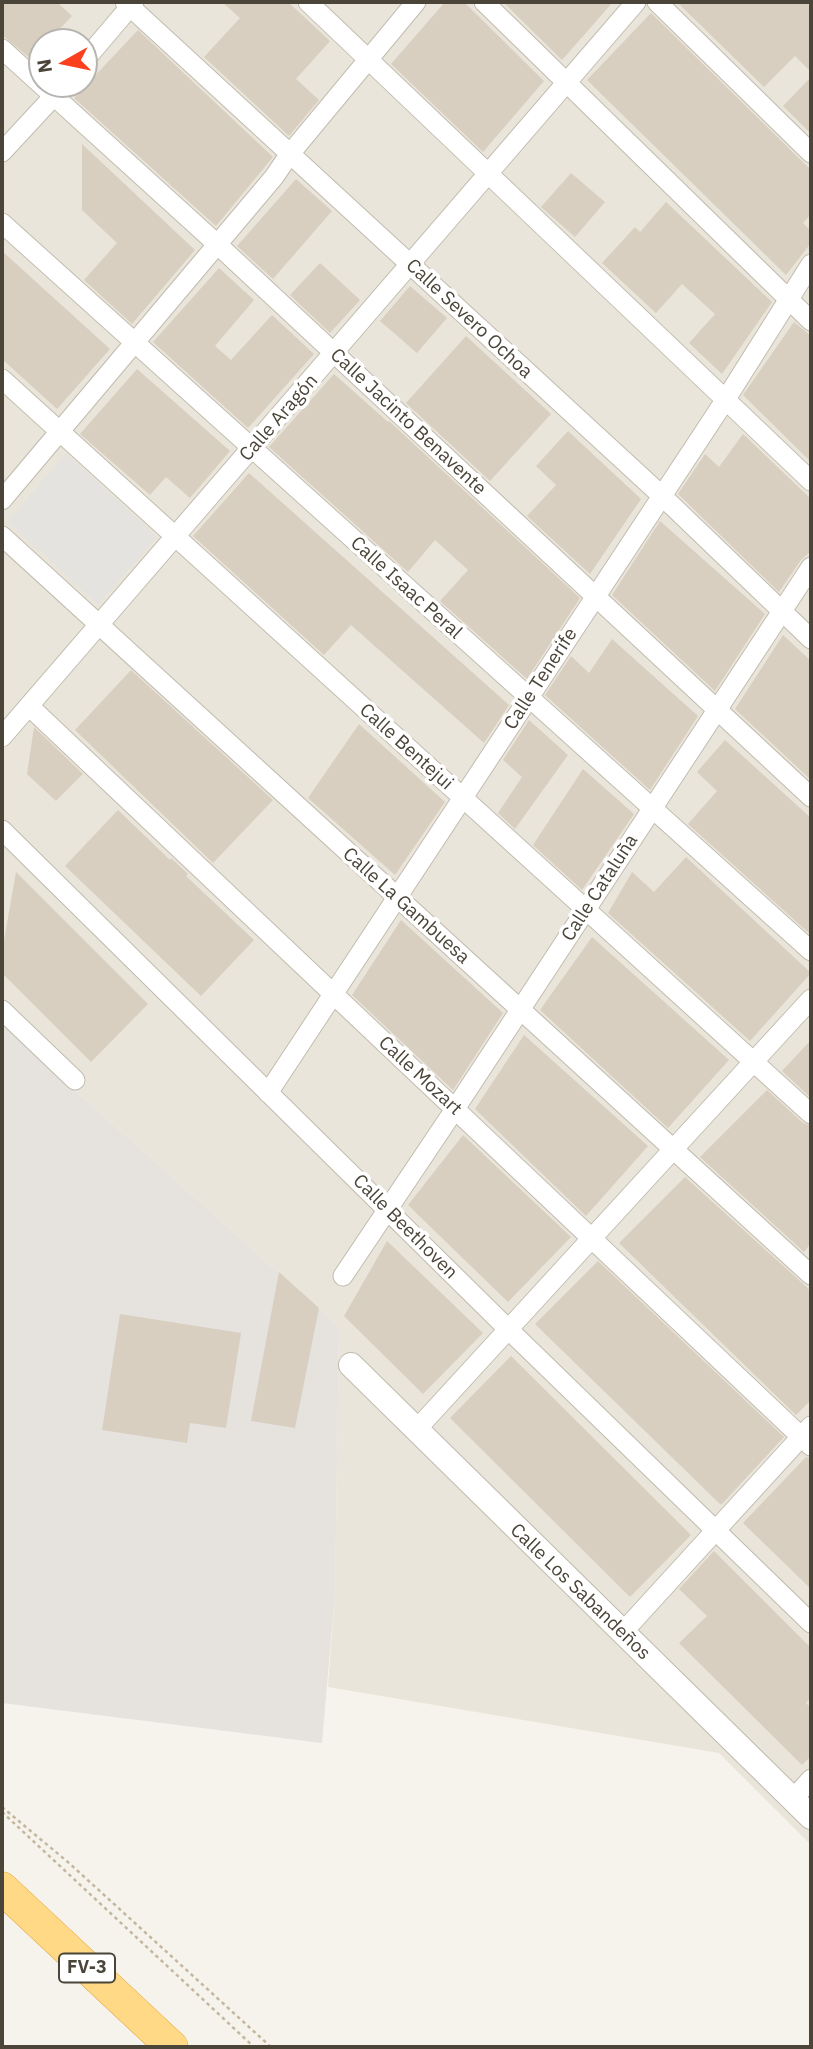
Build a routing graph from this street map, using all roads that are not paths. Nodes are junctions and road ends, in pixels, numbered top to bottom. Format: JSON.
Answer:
{"nodes":[{"id":1,"x":308,"y":2,"type":"edge"},
{"id":2,"x":416,"y":2,"type":"edge"},
{"id":3,"x":484,"y":2,"type":"edge"},
{"id":4,"x":636,"y":2,"type":"edge"},
{"id":5,"x":657,"y":2,"type":"edge"},
{"id":6,"x":129,"y":3,"type":"edge"},
{"id":7,"x":98,"y":43,"type":"edge"},
{"id":8,"x":2,"y":49,"type":"edge"},
{"id":9,"x":368,"y":59,"type":"junction"},
{"id":10,"x":28,"y":67,"type":"edge"},
{"id":11,"x":566,"y":83,"type":"junction"},
{"id":12,"x":53,"y":98,"type":"edge"},
{"id":13,"x":68,"y":98,"type":"edge"},
{"id":14,"x":2,"y":152,"type":"edge"},
{"id":15,"x":811,"y":153,"type":"edge"},
{"id":16,"x":289,"y":155,"type":"junction"},
{"id":17,"x":488,"y":175,"type":"junction"},
{"id":18,"x":2,"y":223,"type":"edge"},
{"id":19,"x":217,"y":244,"type":"junction"},
{"id":20,"x":811,"y":264,"type":"edge"},
{"id":21,"x":411,"y":266,"type":"junction"},
{"id":22,"x":788,"y":299,"type":"junction"},
{"id":23,"x":811,"y":321,"type":"edge"},
{"id":24,"x":136,"y":342,"type":"junction"},
{"id":25,"x":334,"y":354,"type":"junction"},
{"id":26,"x":2,"y":379,"type":"edge"},
{"id":27,"x":726,"y":399,"type":"junction"},
{"id":28,"x":60,"y":431,"type":"junction"},
{"id":29,"x":251,"y":449,"type":"junction"},
{"id":30,"x":811,"y":481,"type":"edge"},
{"id":31,"x":661,"y":495,"type":"junction"},
{"id":32,"x":2,"y":500,"type":"edge"},
{"id":33,"x":2,"y":536,"type":"edge"},
{"id":34,"x":175,"y":537,"type":"junction"},
{"id":35,"x":811,"y":567,"type":"edge"},
{"id":36,"x":595,"y":596,"type":"junction"},
{"id":37,"x":782,"y":611,"type":"junction"},
{"id":38,"x":99,"y":625,"type":"junction"},
{"id":39,"x":811,"y":639,"type":"edge"},
{"id":40,"x":528,"y":698,"type":"junction"},
{"id":41,"x":29,"y":706,"type":"junction"},
{"id":42,"x":717,"y":710,"type":"junction"},
{"id":43,"x":2,"y":737,"type":"edge"},
{"id":44,"x":811,"y":797,"type":"edge"},
{"id":45,"x":463,"y":798,"type":"junction"},
{"id":46,"x":652,"y":809,"type":"junction"},
{"id":47,"x":2,"y":830,"type":"edge"},
{"id":48,"x":397,"y":898,"type":"junction"},
{"id":49,"x":586,"y":910,"type":"junction"},
{"id":50,"x":811,"y":951,"type":"edge"},
{"id":51,"x":334,"y":995,"type":"junction"},
{"id":52,"x":811,"y":999,"type":"edge"},
{"id":53,"x":2,"y":1010,"type":"edge"},
{"id":54,"x":520,"y":1010,"type":"junction"},
{"id":55,"x":754,"y":1062,"type":"junction"},
{"id":56,"x":75,"y":1080,"type":"dead end"},
{"id":57,"x":268,"y":1093,"type":"junction"},
{"id":58,"x":455,"y":1109,"type":"junction"},
{"id":59,"x":811,"y":1114,"type":"edge"},
{"id":60,"x":673,"y":1149,"type":"junction"},
{"id":61,"x":387,"y":1209,"type":"junction"},
{"id":62,"x":591,"y":1238,"type":"junction"},
{"id":63,"x":811,"y":1275,"type":"edge"},
{"id":64,"x":343,"y":1276,"type":"dead end"},
{"id":65,"x":507,"y":1328,"type":"junction"},
{"id":66,"x":351,"y":1365,"type":"dead end"},
{"id":67,"x":415,"y":1430,"type":"junction"},
{"id":68,"x":808,"y":1436,"type":"edge"},
{"id":69,"x":715,"y":1531,"type":"junction"},
{"id":70,"x":811,"y":1623,"type":"edge"},
{"id":71,"x":622,"y":1633,"type":"junction"},
{"id":72,"x":811,"y":1779,"type":"edge"},
{"id":73,"x":793,"y":1799,"type":"junction"},
{"id":74,"x":811,"y":1817,"type":"edge"},
{"id":75,"x":2,"y":1888,"type":"edge"},
{"id":76,"x":172,"y":2047,"type":"edge"}],
"edges":[{"from":1,"to":9,"type":"street"},
{"from":2,"to":9,"type":"street"},
{"from":3,"to":11,"type":"street"},
{"from":4,"to":11,"type":"street","name":"Calle Aragón"},
{"from":5,"to":15,"type":"street"},
{"from":6,"to":7,"type":"street"},
{"from":6,"to":16,"type":"street","name":"Calle Severo Ochoa"},
{"from":8,"to":10,"type":"street","name":"Calle Jacinto Benavente"},
{"from":9,"to":16,"type":"street"},
{"from":9,"to":17,"type":"street"},
{"from":11,"to":17,"type":"street","name":"Calle Aragón"},
{"from":11,"to":22,"type":"street"},
{"from":12,"to":14,"type":"street"},
{"from":13,"to":19,"type":"street","name":"Calle Jacinto Benavente"},
{"from":16,"to":19,"type":"street"},
{"from":16,"to":21,"type":"street","name":"Calle Severo Ochoa"},
{"from":17,"to":21,"type":"street","name":"Calle Aragón"},
{"from":17,"to":27,"type":"street"},
{"from":18,"to":24,"type":"street","name":"Calle Isaac Peral"},
{"from":19,"to":24,"type":"street"},
{"from":19,"to":25,"type":"street","name":"Calle Jacinto Benavente"},
{"from":20,"to":22,"type":"street","name":"Calle Tenerife"},
{"from":21,"to":25,"type":"street","name":"Calle Aragón"},
{"from":21,"to":31,"type":"street","name":"Calle Severo Ochoa"},
{"from":22,"to":23,"type":"street"},
{"from":22,"to":27,"type":"street","name":"Calle Tenerife"},
{"from":24,"to":28,"type":"street"},
{"from":24,"to":29,"type":"street","name":"Calle Isaac Peral"},
{"from":25,"to":29,"type":"street","name":"Calle Aragón"},
{"from":25,"to":36,"type":"street","name":"Calle Jacinto Benavente"},
{"from":26,"to":28,"type":"street","name":"Calle Bentejui"},
{"from":27,"to":30,"type":"street"},
{"from":27,"to":31,"type":"street","name":"Calle Tenerife"},
{"from":28,"to":32,"type":"street"},
{"from":28,"to":34,"type":"street","name":"Calle Bentejui"},
{"from":29,"to":34,"type":"street","name":"Calle Aragón"},
{"from":29,"to":40,"type":"street","name":"Calle Isaac Peral"},
{"from":31,"to":36,"type":"street","name":"Calle Tenerife"},
{"from":31,"to":37,"type":"street","name":"Calle Severo Ochoa"},
{"from":33,"to":38,"type":"street","name":"Calle La Gambuesa"},
{"from":34,"to":38,"type":"street","name":"Calle Aragón"},
{"from":34,"to":45,"type":"street","name":"Calle Bentejui"},
{"from":35,"to":37,"type":"street","name":"Calle Cataluña"},
{"from":36,"to":40,"type":"street","name":"Calle Tenerife"},
{"from":36,"to":42,"type":"street","name":"Calle Jacinto Benavente"},
{"from":37,"to":39,"type":"street","name":"Calle Severo Ochoa"},
{"from":37,"to":42,"type":"street","name":"Calle Cataluña"},
{"from":38,"to":41,"type":"street","name":"Calle Aragón"},
{"from":38,"to":48,"type":"street","name":"Calle La Gambuesa"},
{"from":40,"to":45,"type":"street","name":"Calle Tenerife"},
{"from":40,"to":46,"type":"street","name":"Calle Isaac Peral"},
{"from":41,"to":43,"type":"street","name":"Calle Aragón"},
{"from":41,"to":51,"type":"street","name":"Calle Mozart"},
{"from":42,"to":44,"type":"street","name":"Calle Jacinto Benavente"},
{"from":42,"to":46,"type":"street","name":"Calle Cataluña"},
{"from":45,"to":48,"type":"street","name":"Calle Tenerife"},
{"from":45,"to":49,"type":"street","name":"Calle Bentejui"},
{"from":46,"to":49,"type":"street","name":"Calle Cataluña"},
{"from":46,"to":50,"type":"street","name":"Calle Isaac Peral"},
{"from":47,"to":57,"type":"street","name":"Calle Beethoven"},
{"from":48,"to":51,"type":"street","name":"Calle Tenerife"},
{"from":48,"to":54,"type":"street","name":"Calle La Gambuesa"},
{"from":49,"to":54,"type":"street","name":"Calle Cataluña"},
{"from":49,"to":55,"type":"street","name":"Calle Bentejui"},
{"from":51,"to":57,"type":"street","name":"Calle Tenerife"},
{"from":51,"to":58,"type":"street","name":"Calle Mozart"},
{"from":52,"to":55,"type":"street"},
{"from":53,"to":56,"type":"street"},
{"from":54,"to":58,"type":"street","name":"Calle Cataluña"},
{"from":54,"to":60,"type":"street","name":"Calle La Gambuesa"},
{"from":55,"to":59,"type":"street","name":"Calle Bentejui"},
{"from":55,"to":60,"type":"street"},
{"from":57,"to":61,"type":"street","name":"Calle Beethoven"},
{"from":58,"to":61,"type":"street","name":"Calle Cataluña"},
{"from":58,"to":62,"type":"street","name":"Calle Mozart"},
{"from":60,"to":62,"type":"street"},
{"from":60,"to":63,"type":"street","name":"Calle La Gambuesa"},
{"from":61,"to":64,"type":"street","name":"Calle Cataluña"},
{"from":61,"to":65,"type":"street","name":"Calle Beethoven"},
{"from":62,"to":65,"type":"street"},
{"from":62,"to":68,"type":"street","name":"Calle Mozart"},
{"from":65,"to":67,"type":"street"},
{"from":65,"to":69,"type":"street","name":"Calle Beethoven"},
{"from":66,"to":67,"type":"street","name":"Calle Los Sabandeños"},
{"from":67,"to":71,"type":"street","name":"Calle Los Sabandeños"},
{"from":68,"to":69,"type":"street"},
{"from":69,"to":70,"type":"street","name":"Calle Beethoven"},
{"from":69,"to":71,"type":"street"},
{"from":71,"to":73,"type":"street","name":"Calle Los Sabandeños"},
{"from":72,"to":73,"type":"street"},
{"from":73,"to":74,"type":"street","name":"Calle Los Sabandeños"},
{"from":75,"to":76,"type":"highway","number":"FV-3"}]}
